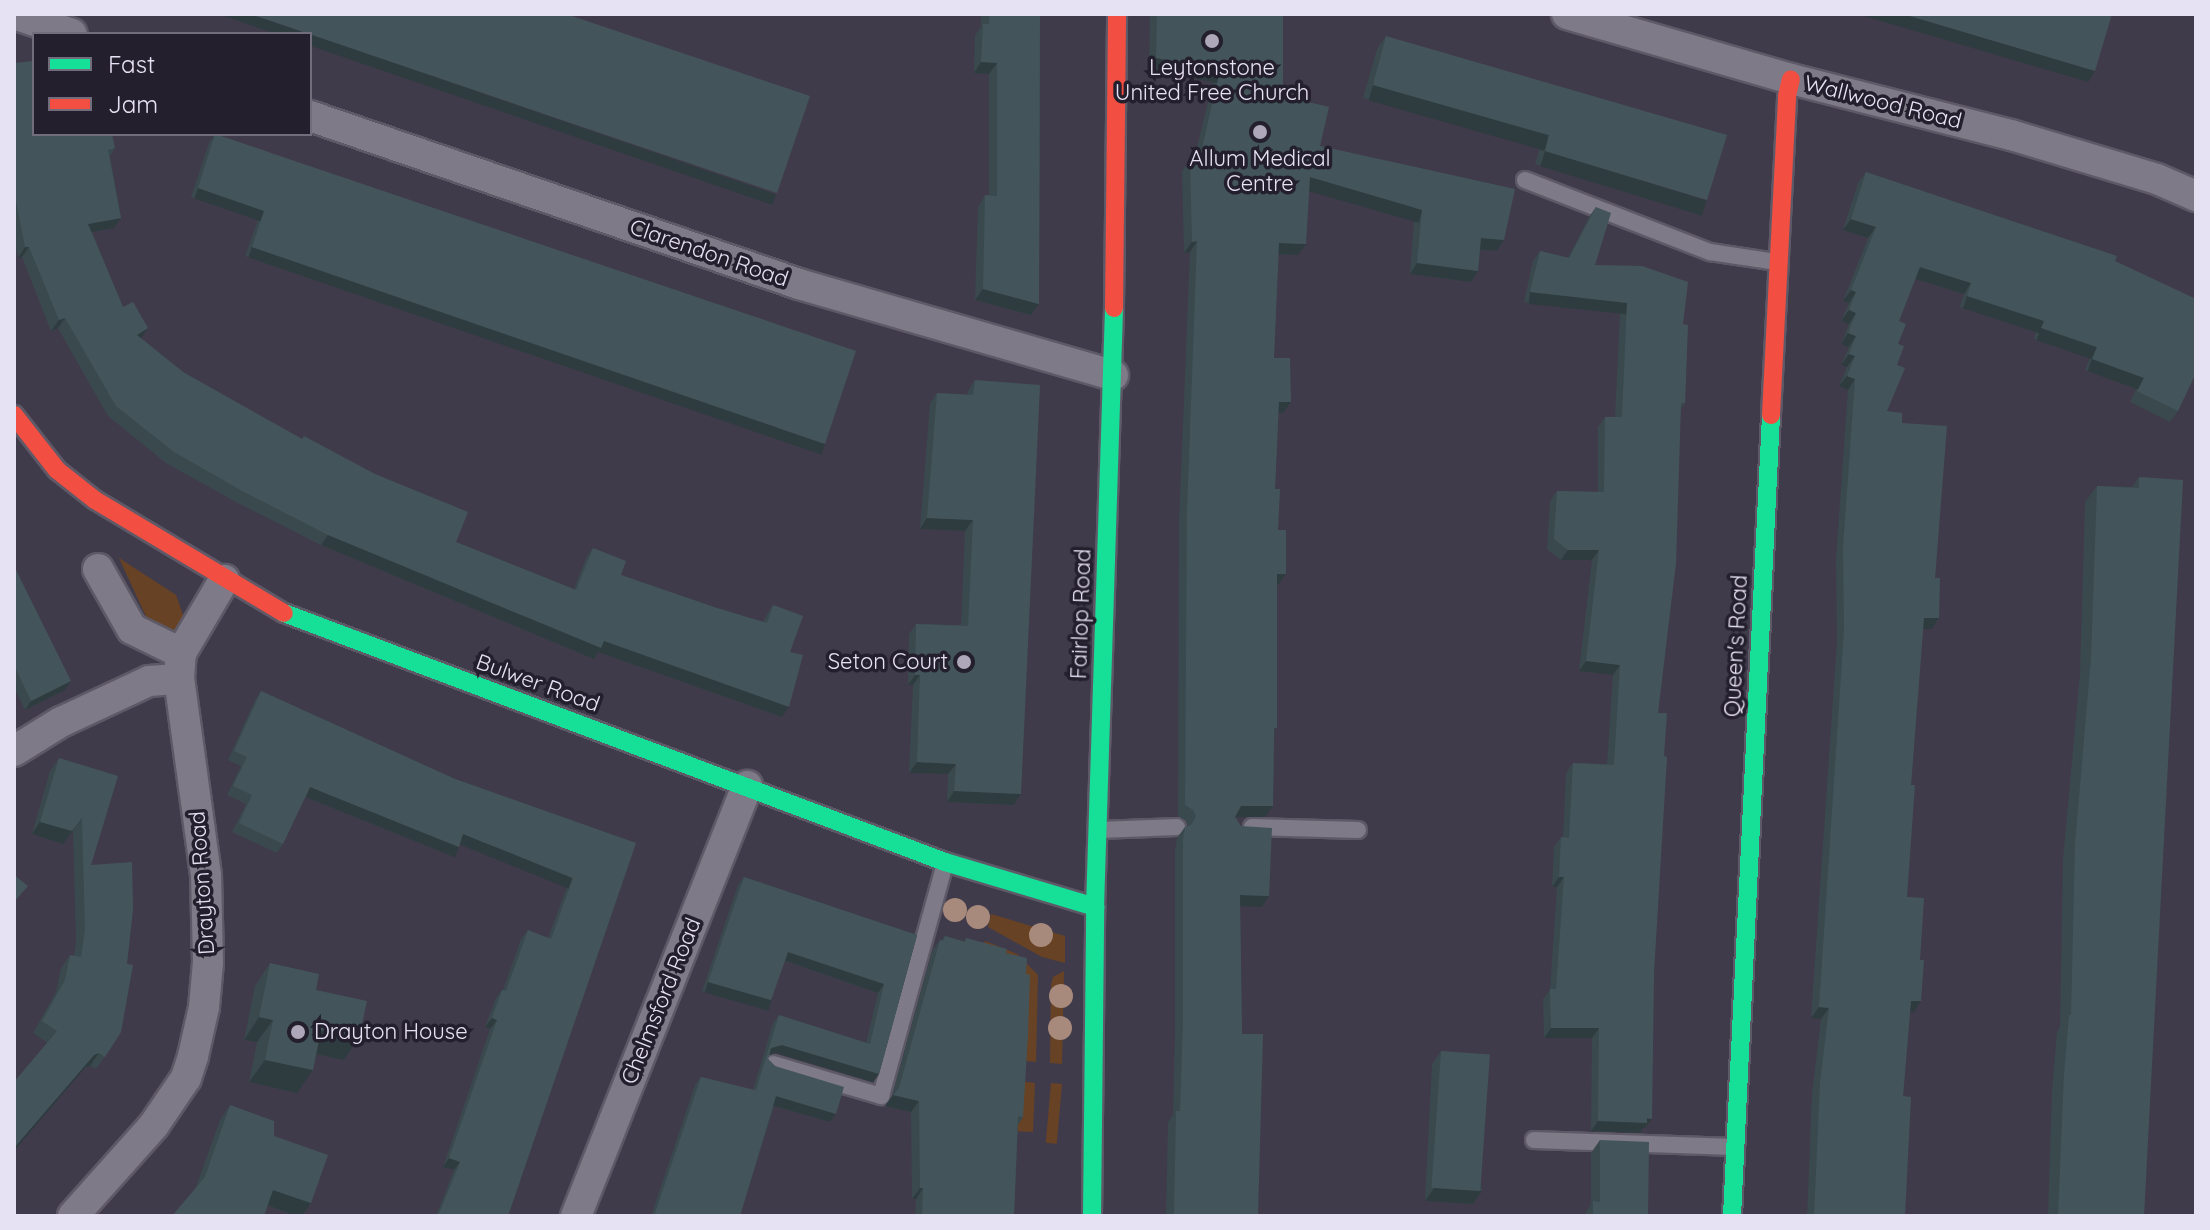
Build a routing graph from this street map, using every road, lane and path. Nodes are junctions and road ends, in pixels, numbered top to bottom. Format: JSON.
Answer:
{"nodes":[{"id":1,"x":14,"y":14,"type":"edge"},
{"id":2,"x":1117,"y":14,"type":"edge"},
{"id":3,"x":1567,"y":14,"type":"edge"},
{"id":4,"x":1612,"y":20,"type":"edge"},
{"id":5,"x":66,"y":32,"type":"edge"},
{"id":6,"x":1791,"y":79,"type":"junction"},
{"id":7,"x":312,"y":117,"type":"edge"},
{"id":8,"x":1525,"y":180,"type":"dead end"},
{"id":9,"x":2196,"y":196,"type":"edge"},
{"id":10,"x":1779,"y":263,"type":"junction"},
{"id":11,"x":1113,"y":375,"type":"junction"},
{"id":12,"x":14,"y":415,"type":"edge"},
{"id":13,"x":98,"y":569,"type":"dead end"},
{"id":14,"x":224,"y":580,"type":"junction"},
{"id":15,"x":180,"y":666,"type":"junction"},
{"id":16,"x":14,"y":751,"type":"edge"},
{"id":17,"x":747,"y":786,"type":"junction"},
{"id":18,"x":1177,"y":827,"type":"dead end"},
{"id":19,"x":1238,"y":827,"type":"edge"},
{"id":20,"x":1098,"y":830,"type":"junction"},
{"id":21,"x":1358,"y":830,"type":"dead end"},
{"id":22,"x":945,"y":862,"type":"junction"},
{"id":23,"x":1095,"y":907,"type":"junction"},
{"id":24,"x":773,"y":1064,"type":"edge"},
{"id":25,"x":1534,"y":1140,"type":"dead end"},
{"id":26,"x":1735,"y":1147,"type":"junction"},
{"id":27,"x":73,"y":1216,"type":"edge"},
{"id":28,"x":576,"y":1216,"type":"edge"},
{"id":29,"x":1092,"y":1216,"type":"edge"},
{"id":30,"x":1732,"y":1216,"type":"edge"}],
"edges":[{"from":1,"to":5,"type":"street"},
{"from":2,"to":11,"type":"street","name":"Fairlop Road"},
{"from":3,"to":4,"type":"street","name":"Wallwood Road"},
{"from":4,"to":6,"type":"street","name":"Wallwood Road"},
{"from":6,"to":9,"type":"street","name":"Wallwood Road"},
{"from":6,"to":10,"type":"street","name":"Queen's Road"},
{"from":7,"to":11,"type":"street","name":"Clarendon Road"},
{"from":8,"to":10,"type":"lane"},
{"from":10,"to":26,"type":"street","name":"Queen's Road"},
{"from":11,"to":20,"type":"street","name":"Fairlop Road"},
{"from":12,"to":14,"type":"street","name":"Bulwer Road"},
{"from":13,"to":15,"type":"street"},
{"from":14,"to":15,"type":"street"},
{"from":14,"to":17,"type":"street","name":"Bulwer Road"},
{"from":15,"to":16,"type":"street"},
{"from":15,"to":27,"type":"street","name":"Drayton Road"},
{"from":17,"to":22,"type":"street","name":"Bulwer Road"},
{"from":17,"to":28,"type":"street","name":"Chelmsford Road"},
{"from":18,"to":20,"type":"lane"},
{"from":19,"to":21,"type":"lane"},
{"from":20,"to":23,"type":"street","name":"Fairlop Road"},
{"from":22,"to":23,"type":"street","name":"Bulwer Road"},
{"from":22,"to":24,"type":"lane"},
{"from":23,"to":29,"type":"street","name":"Fairlop Road"},
{"from":25,"to":26,"type":"lane"},
{"from":26,"to":30,"type":"street","name":"Queen's Road"}]}
